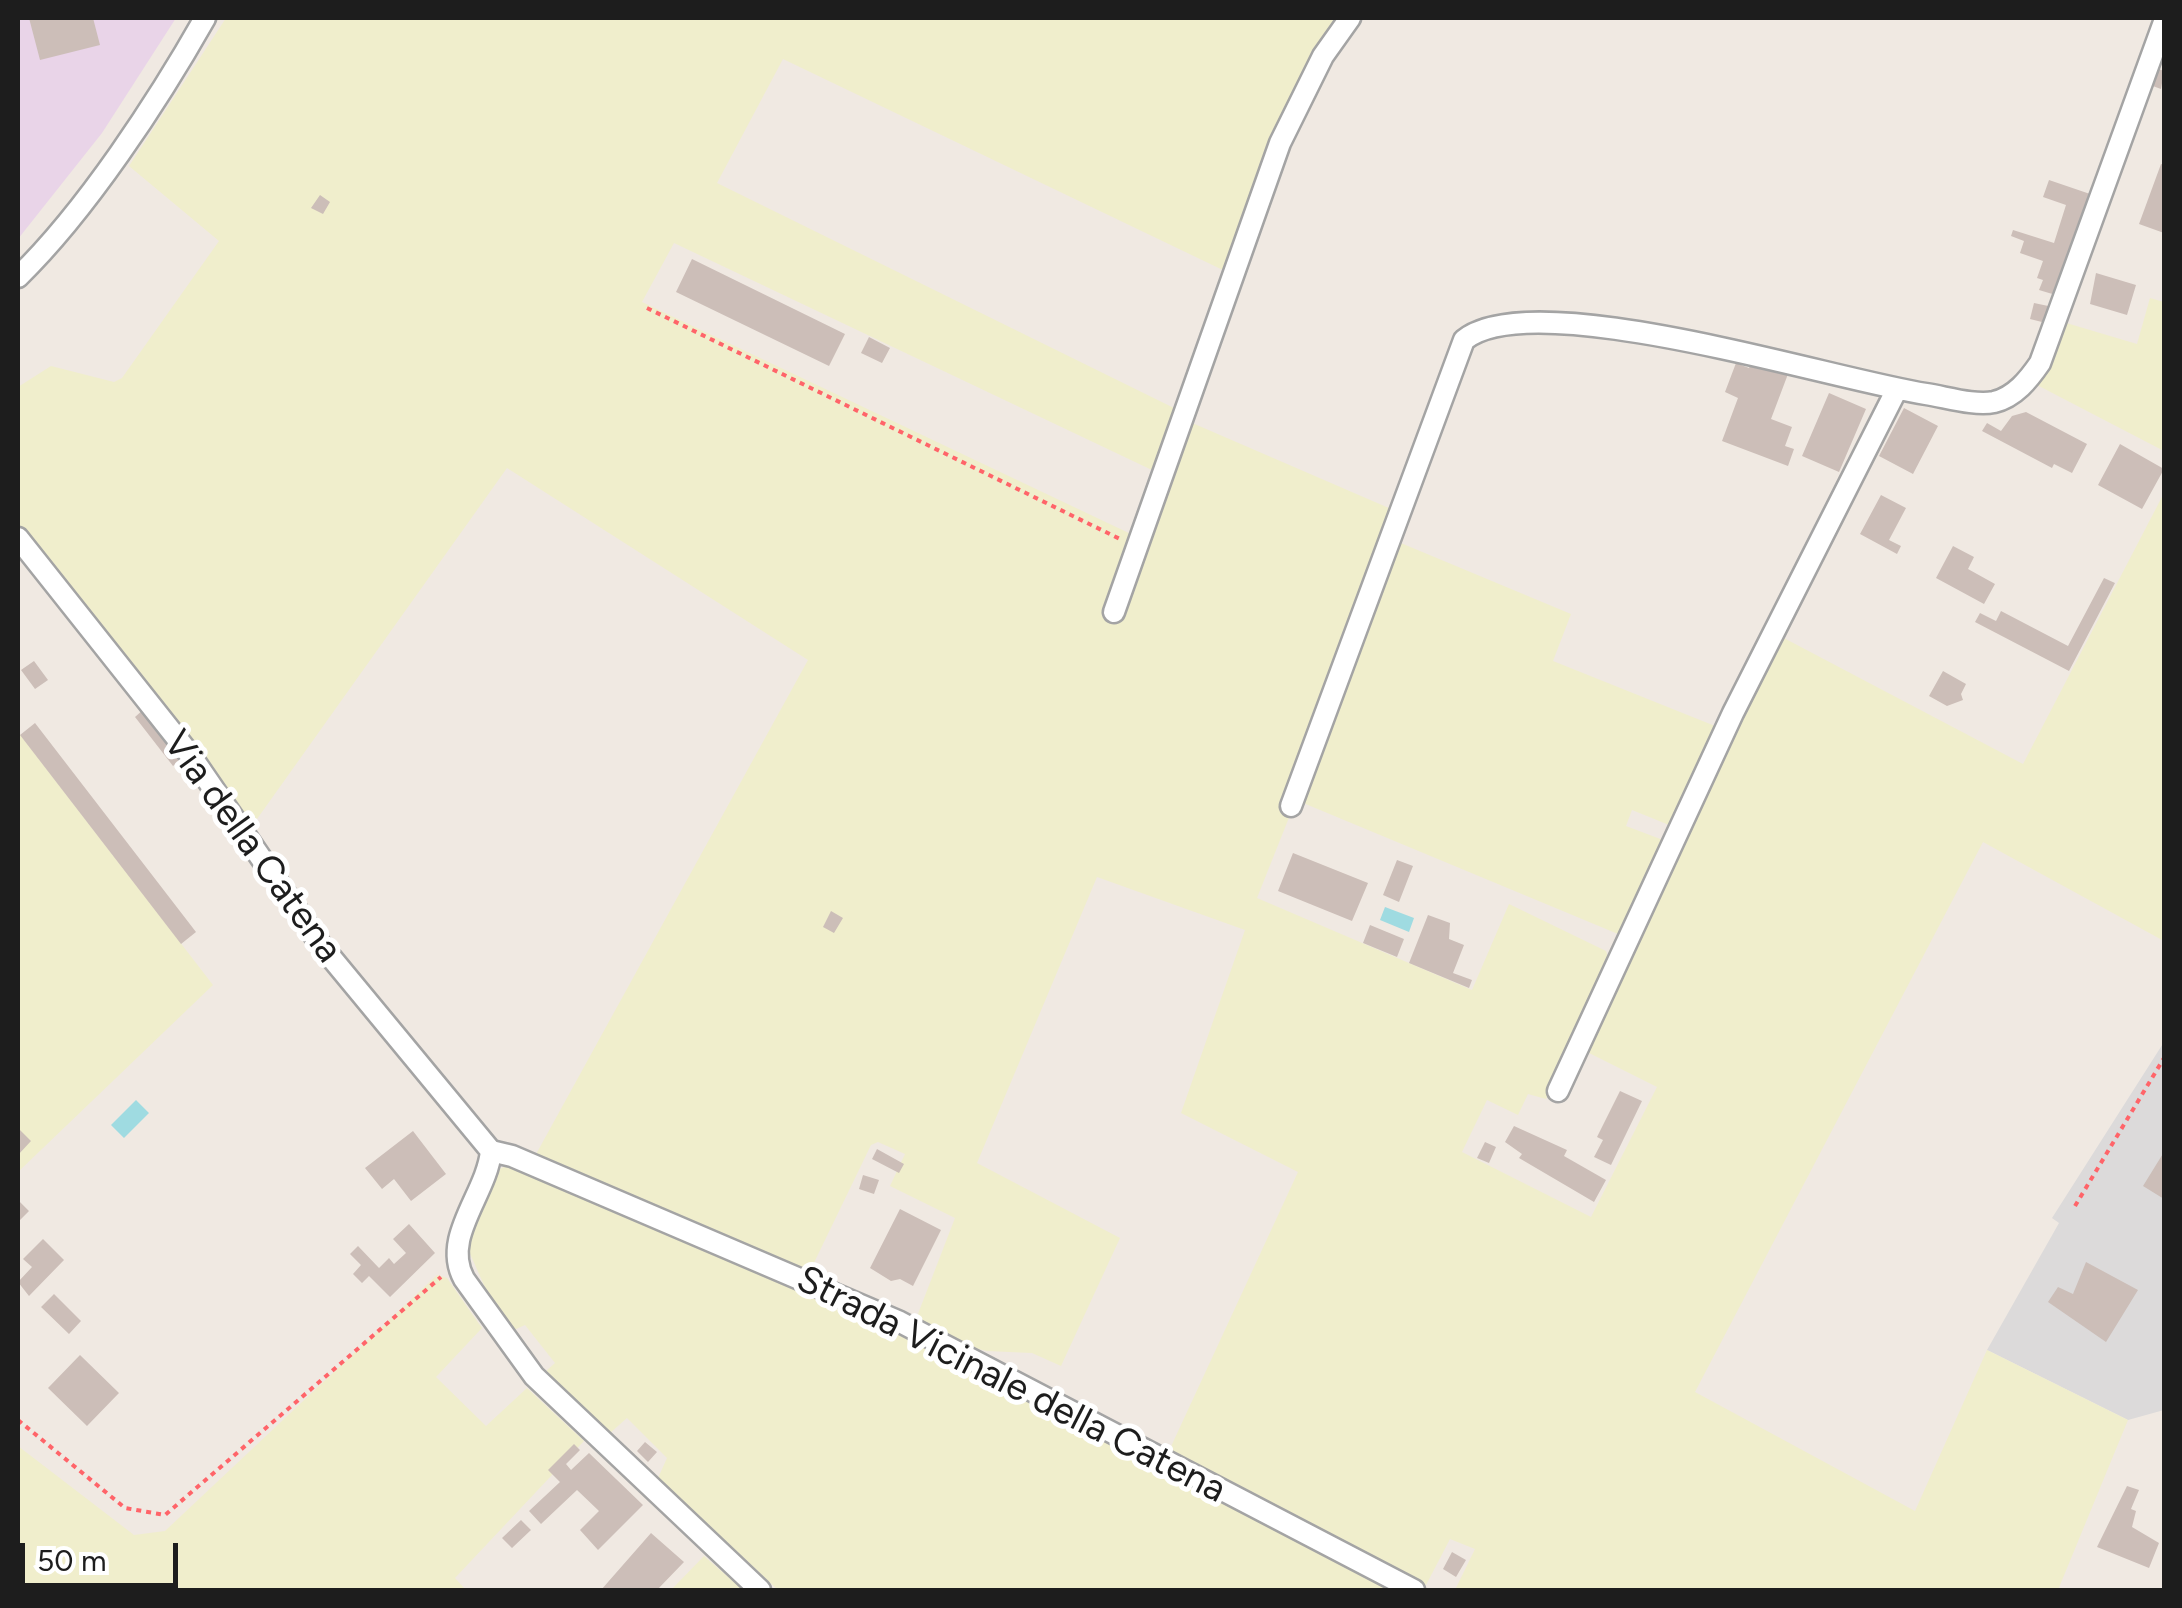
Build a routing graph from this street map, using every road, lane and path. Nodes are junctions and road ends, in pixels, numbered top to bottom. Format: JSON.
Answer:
{"nodes":[{"id":1,"x":206,"y":18,"type":"edge"},
{"id":2,"x":1350,"y":18,"type":"edge"},
{"id":3,"x":2164,"y":22,"type":"edge"},
{"id":4,"x":18,"y":277,"type":"edge"},
{"id":5,"x":647,"y":308,"type":"dead end"},
{"id":6,"x":1898,"y":390,"type":"junction"},
{"id":7,"x":18,"y":538,"type":"edge"},
{"id":8,"x":1137,"y":548,"type":"junction"},
{"id":9,"x":1114,"y":612,"type":"dead end"},
{"id":10,"x":1291,"y":806,"type":"dead end"},
{"id":11,"x":2164,"y":1058,"type":"edge"},
{"id":12,"x":1558,"y":1091,"type":"dead end"},
{"id":13,"x":490,"y":1151,"type":"junction"},
{"id":14,"x":2075,"y":1206,"type":"dead end"},
{"id":15,"x":456,"y":1264,"type":"junction"},
{"id":16,"x":18,"y":1420,"type":"edge"},
{"id":17,"x":760,"y":1590,"type":"edge"},
{"id":18,"x":1414,"y":1590,"type":"edge"}],
"edges":[{"from":1,"to":4,"type":"street"},
{"from":2,"to":8,"type":"street"},
{"from":3,"to":6,"type":"street"},
{"from":5,"to":8,"type":"path"},
{"from":6,"to":10,"type":"street"},
{"from":6,"to":12,"type":"street"},
{"from":7,"to":13,"type":"street","name":"Via della Catena"},
{"from":8,"to":9,"type":"street"},
{"from":11,"to":14,"type":"path"},
{"from":13,"to":15,"type":"street"},
{"from":13,"to":18,"type":"street","name":"Strada Vicinale della Catena"},
{"from":15,"to":16,"type":"path"},
{"from":15,"to":17,"type":"street"}]}
